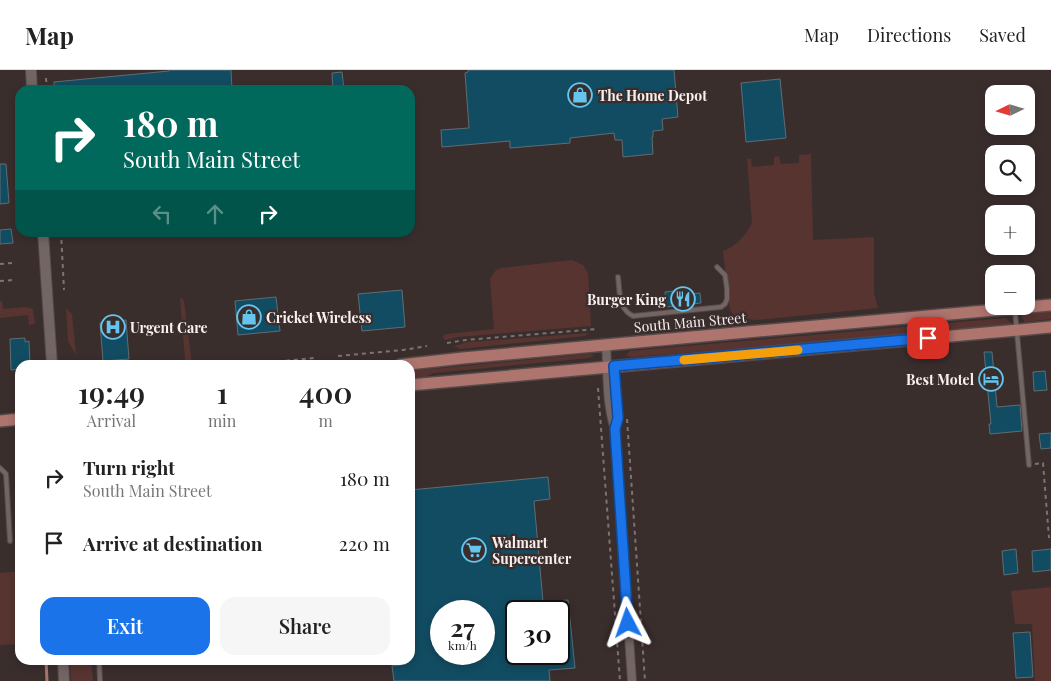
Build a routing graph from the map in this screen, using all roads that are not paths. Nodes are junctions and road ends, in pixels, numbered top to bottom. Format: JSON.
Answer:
{"nodes":[{"id":1,"x":31,"y":70,"type":"edge"},
{"id":2,"x":32,"y":85,"type":"edge"},
{"id":3,"x":43,"y":237,"type":"edge"},
{"id":4,"x":717,"y":268,"type":"dead end"},
{"id":5,"x":618,"y":277,"type":"dead end"},
{"id":6,"x":1051,"y":306,"type":"edge"},
{"id":7,"x":1035,"y":307,"type":"edge"},
{"id":8,"x":985,"y":311,"type":"edge"},
{"id":9,"x":1016,"y":315,"type":"edge"},
{"id":10,"x":1051,"y":327,"type":"edge"},
{"id":11,"x":1017,"y":330,"type":"junction"},
{"id":12,"x":606,"y":345,"type":"junction"},
{"id":13,"x":52,"y":360,"type":"edge"},
{"id":14,"x":415,"y":363,"type":"edge"},
{"id":15,"x":611,"y":366,"type":"junction"},
{"id":16,"x":415,"y":385,"type":"edge"},
{"id":17,"x":15,"y":419,"type":"edge"},
{"id":18,"x":0,"y":420,"type":"edge"},
{"id":19,"x":1029,"y":465,"type":"road end"},
{"id":20,"x":0,"y":468,"type":"edge"},
{"id":21,"x":10,"y":541,"type":"dead end"},
{"id":22,"x":63,"y":665,"type":"edge"},
{"id":23,"x":98,"y":665,"type":"edge"},
{"id":24,"x":64,"y":681,"type":"edge"},
{"id":25,"x":100,"y":681,"type":"edge"},
{"id":26,"x":632,"y":681,"type":"edge"}],
"edges":[{"from":1,"to":2,"type":"main road"},
{"from":3,"to":13,"type":"main road"},
{"from":4,"to":5,"type":"lane"},
{"from":6,"to":7,"type":"main road","name":"South Main Street"},
{"from":8,"to":12,"type":"main road","name":"South Main Street"},
{"from":9,"to":11,"type":"lane"},
{"from":10,"to":11,"type":"main road"},
{"from":11,"to":15,"type":"main road"},
{"from":11,"to":19,"type":"lane"},
{"from":12,"to":14,"type":"main road","name":"South Main Street"},
{"from":12,"to":15,"type":"street"},
{"from":15,"to":16,"type":"main road"},
{"from":15,"to":26,"type":"street"},
{"from":17,"to":18,"type":"main road"},
{"from":20,"to":21,"type":"lane"},
{"from":22,"to":24,"type":"main road"},
{"from":23,"to":25,"type":"lane"}]}
